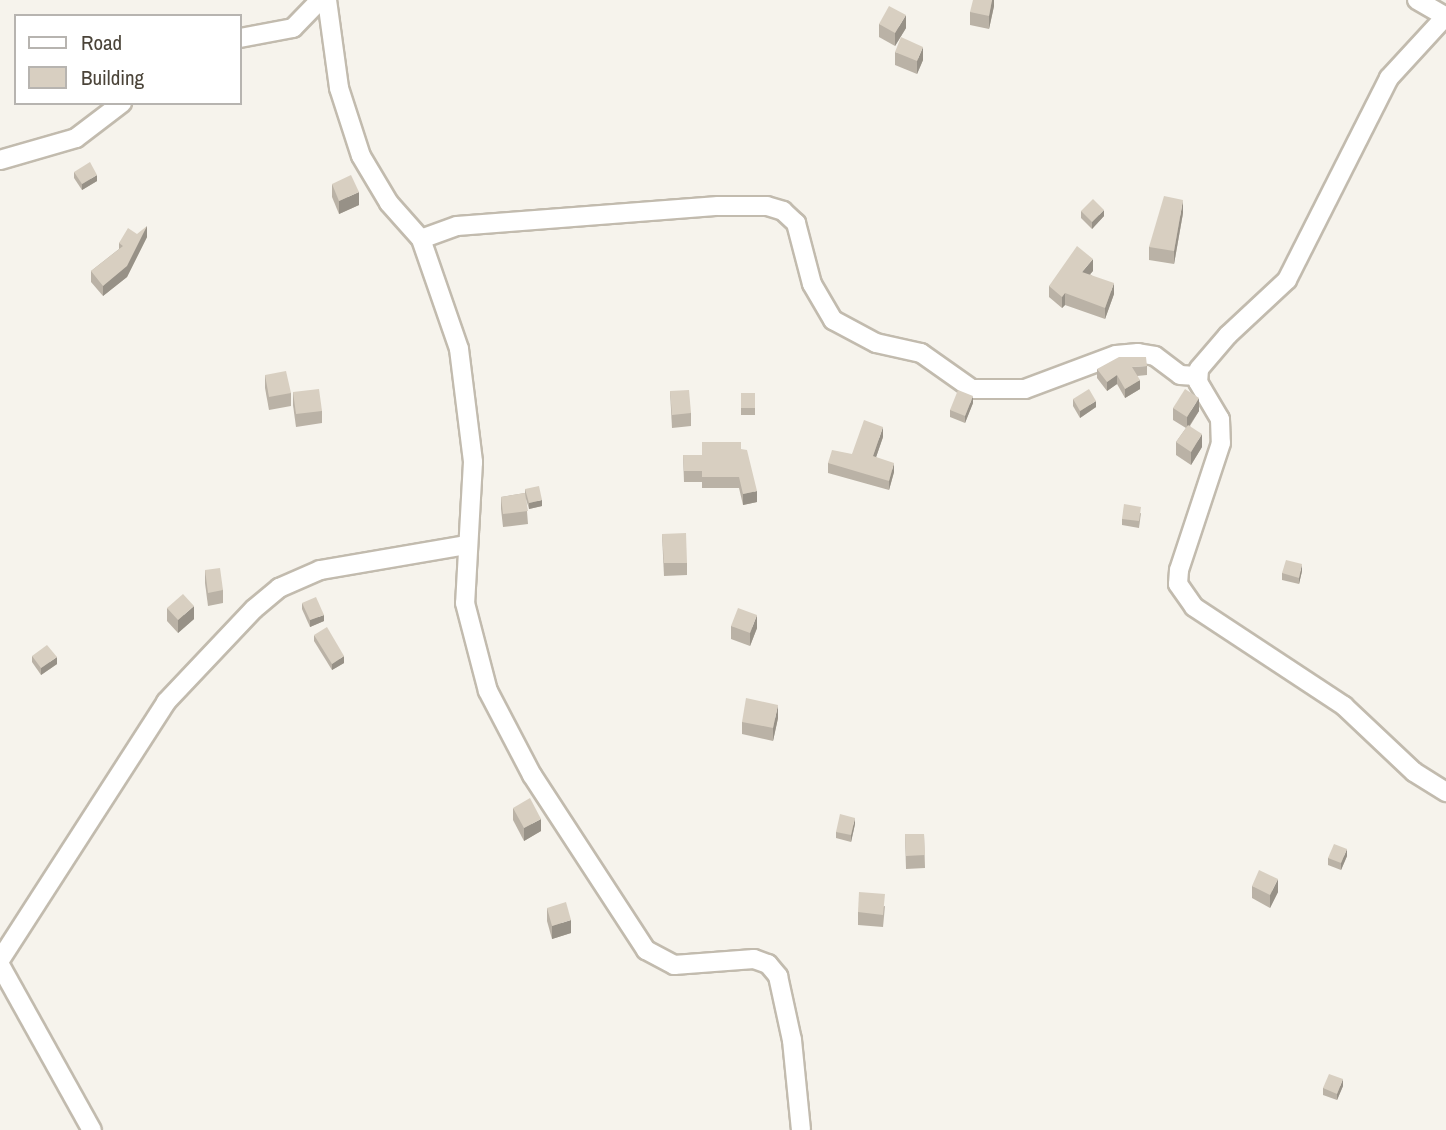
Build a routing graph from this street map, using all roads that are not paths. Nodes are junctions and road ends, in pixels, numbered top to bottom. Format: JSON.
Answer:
{"nodes":[{"id":1,"x":320,"y":0,"type":"edge"},
{"id":2,"x":327,"y":0,"type":"edge"},
{"id":3,"x":1417,"y":0,"type":"edge"},
{"id":4,"x":1445,"y":17,"type":"edge"},
{"id":5,"x":242,"y":38,"type":"edge"},
{"id":6,"x":119,"y":105,"type":"edge"},
{"id":7,"x":0,"y":160,"type":"edge"},
{"id":8,"x":421,"y":239,"type":"junction"},
{"id":9,"x":1197,"y":376,"type":"junction"},
{"id":10,"x":467,"y":545,"type":"junction"},
{"id":11,"x":1446,"y":792,"type":"edge"},
{"id":12,"x":0,"y":960,"type":"edge"},
{"id":13,"x":0,"y":965,"type":"edge"},
{"id":14,"x":92,"y":1130,"type":"edge"},
{"id":15,"x":802,"y":1130,"type":"edge"}],
"edges":[{"from":1,"to":5,"type":"street"},
{"from":2,"to":8,"type":"street"},
{"from":3,"to":4,"type":"street"},
{"from":4,"to":9,"type":"street"},
{"from":6,"to":7,"type":"street"},
{"from":8,"to":9,"type":"street"},
{"from":8,"to":10,"type":"street"},
{"from":9,"to":11,"type":"street"},
{"from":10,"to":12,"type":"street"},
{"from":10,"to":15,"type":"street"},
{"from":13,"to":14,"type":"street"}]}
